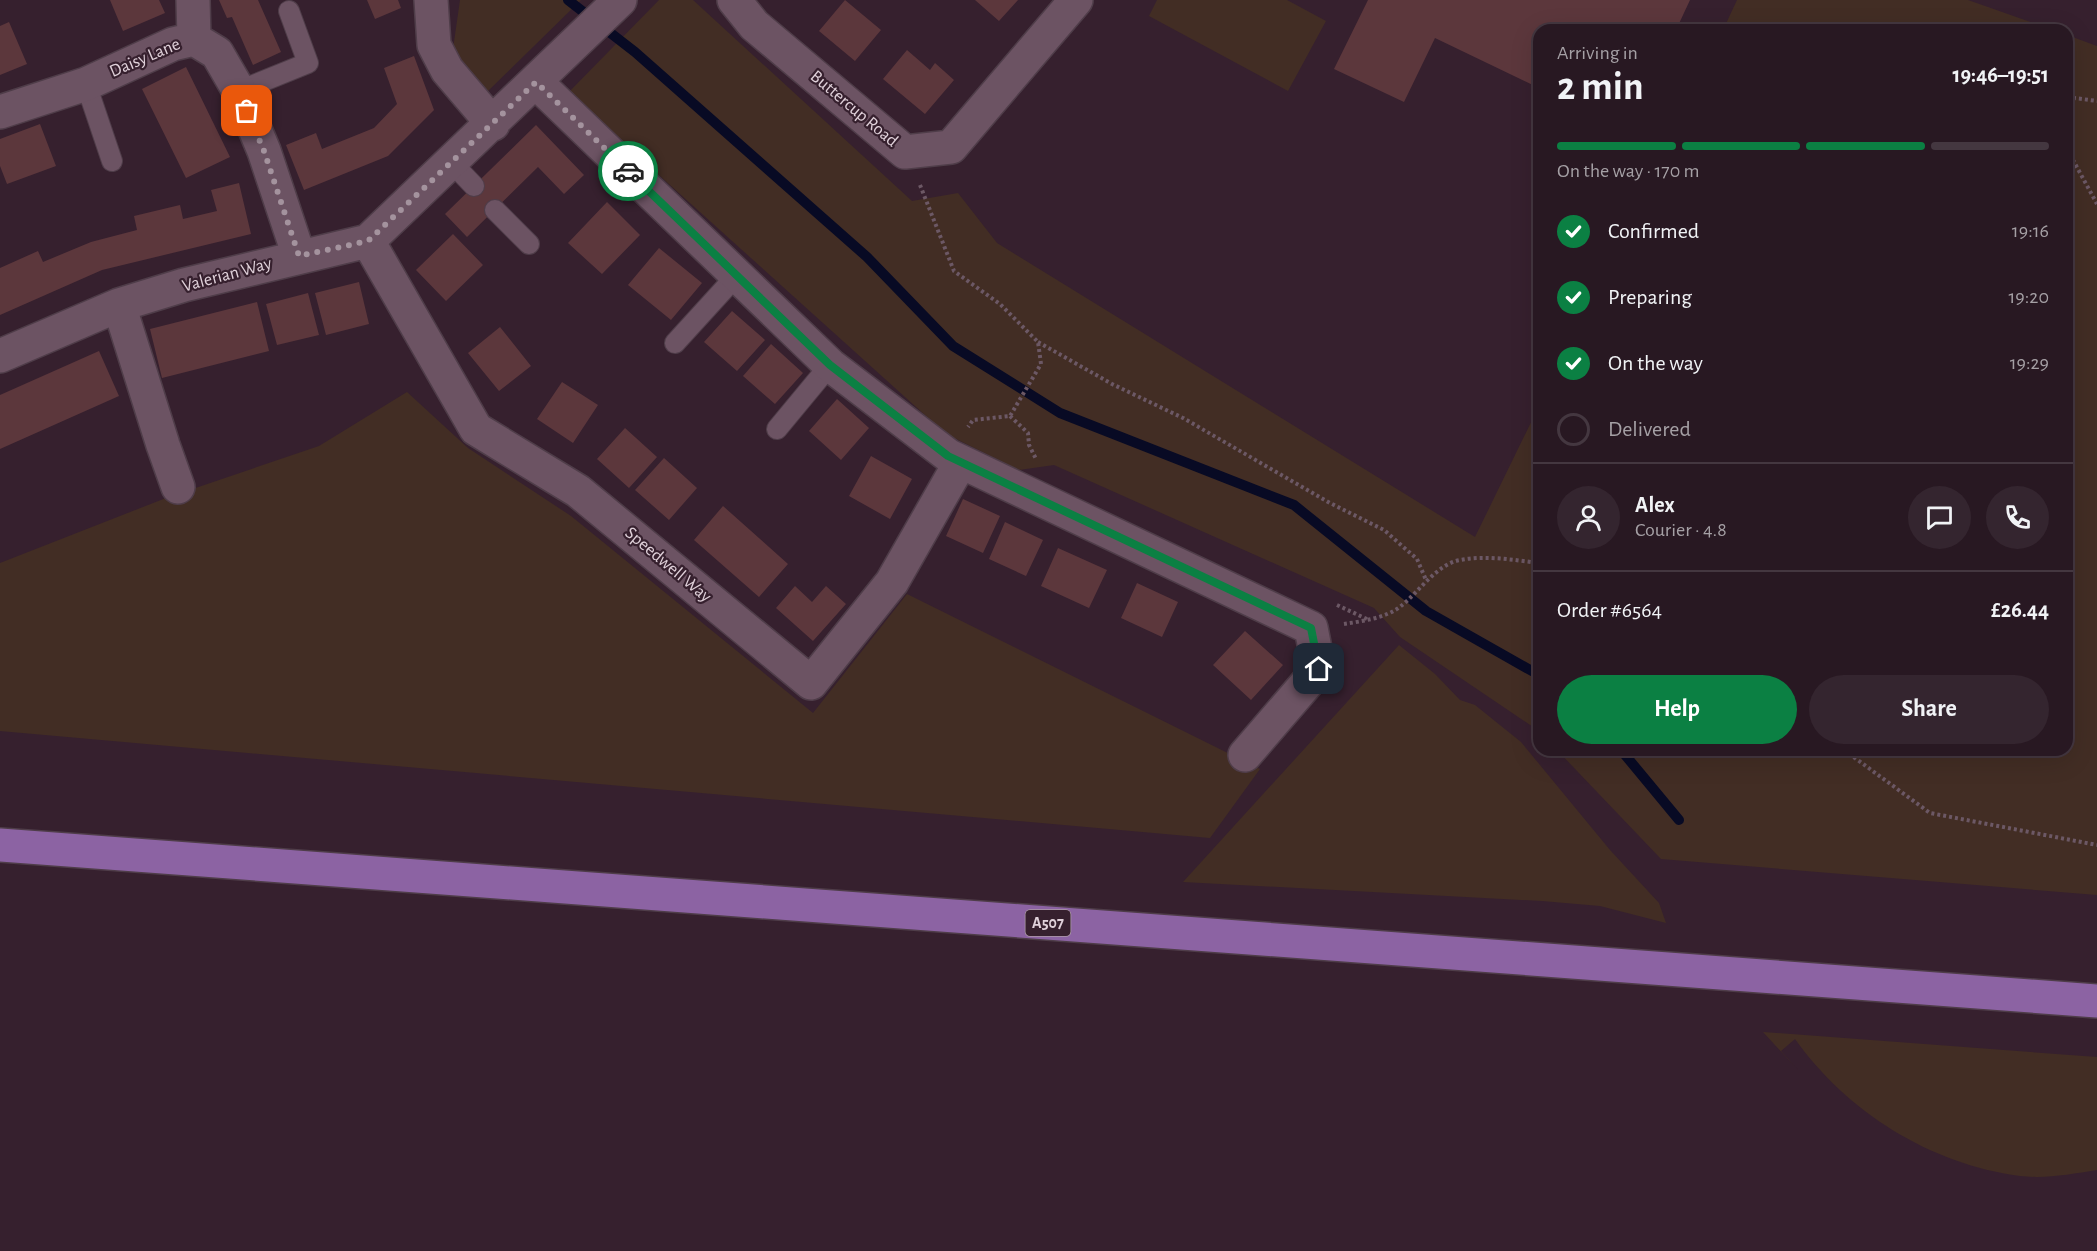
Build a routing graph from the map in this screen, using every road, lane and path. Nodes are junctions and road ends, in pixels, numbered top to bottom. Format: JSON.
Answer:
{"nodes":[{"id":1,"x":193,"y":0,"type":"edge"},
{"id":2,"x":431,"y":0,"type":"edge"},
{"id":3,"x":620,"y":0,"type":"edge"},
{"id":4,"x":734,"y":0,"type":"edge"},
{"id":5,"x":1076,"y":0,"type":"edge"},
{"id":6,"x":289,"y":11,"type":"dead end"},
{"id":7,"x":194,"y":39,"type":"junction"},
{"id":8,"x":536,"y":82,"type":"junction"},
{"id":9,"x":86,"y":84,"type":"junction"},
{"id":10,"x":238,"y":92,"type":"junction"},
{"id":11,"x":2073,"y":98,"type":"edge"},
{"id":12,"x":2097,"y":101,"type":"edge"},
{"id":13,"x":0,"y":112,"type":"edge"},
{"id":14,"x":493,"y":124,"type":"junction"},
{"id":15,"x":905,"y":152,"type":"junction"},
{"id":16,"x":2073,"y":160,"type":"edge"},
{"id":17,"x":112,"y":161,"type":"dead end"},
{"id":18,"x":2097,"y":204,"type":"edge"},
{"id":19,"x":495,"y":210,"type":"dead end"},
{"id":20,"x":368,"y":241,"type":"junction"},
{"id":21,"x":529,"y":244,"type":"dead end"},
{"id":22,"x":299,"y":256,"type":"junction"},
{"id":23,"x":737,"y":275,"type":"junction"},
{"id":24,"x":119,"y":305,"type":"junction"},
{"id":25,"x":1038,"y":342,"type":"junction"},
{"id":26,"x":675,"y":343,"type":"dead end"},
{"id":27,"x":0,"y":356,"type":"edge"},
{"id":28,"x":830,"y":365,"type":"junction"},
{"id":29,"x":777,"y":429,"type":"dead end"},
{"id":30,"x":954,"y":459,"type":"junction"},
{"id":31,"x":178,"y":487,"type":"dead end"},
{"id":32,"x":1533,"y":562,"type":"edge"},
{"id":33,"x":1426,"y":580,"type":"junction"},
{"id":34,"x":1311,"y":628,"type":"junction"},
{"id":35,"x":1245,"y":754,"type":"dead end"},
{"id":36,"x":1852,"y":756,"type":"edge"},
{"id":37,"x":0,"y":845,"type":"edge"},
{"id":38,"x":2097,"y":845,"type":"edge"},
{"id":39,"x":2097,"y":1001,"type":"edge"}],
"edges":[{"from":1,"to":7,"type":"street"},
{"from":2,"to":14,"type":"street"},
{"from":3,"to":8,"type":"street"},
{"from":4,"to":15,"type":"street","name":"Buttercup Road"},
{"from":5,"to":15,"type":"street","name":"Buttercup Road"},
{"from":6,"to":10,"type":"lane"},
{"from":7,"to":9,"type":"street","name":"Daisy Lane"},
{"from":7,"to":10,"type":"street","name":"Daisy Lane"},
{"from":8,"to":14,"type":"street"},
{"from":8,"to":23,"type":"street"},
{"from":9,"to":13,"type":"street","name":"Daisy Lane"},
{"from":9,"to":17,"type":"lane"},
{"from":10,"to":22,"type":"street","name":"Daisy Lane"},
{"from":11,"to":12,"type":"path"},
{"from":14,"to":20,"type":"street"},
{"from":15,"to":25,"type":"path"},
{"from":16,"to":18,"type":"path"},
{"from":19,"to":21,"type":"lane"},
{"from":20,"to":22,"type":"street","name":"Valerian Way"},
{"from":20,"to":30,"type":"street","name":"Speedwell Way"},
{"from":22,"to":24,"type":"street","name":"Valerian Way"},
{"from":23,"to":26,"type":"lane"},
{"from":23,"to":28,"type":"street"},
{"from":24,"to":27,"type":"street","name":"Valerian Way"},
{"from":24,"to":31,"type":"street"},
{"from":25,"to":30,"type":"path"},
{"from":25,"to":33,"type":"path"},
{"from":28,"to":29,"type":"lane"},
{"from":28,"to":30,"type":"street"},
{"from":30,"to":34,"type":"street"},
{"from":32,"to":33,"type":"path"},
{"from":33,"to":34,"type":"path"},
{"from":34,"to":35,"type":"street"},
{"from":36,"to":38,"type":"path"},
{"from":37,"to":39,"type":"main road","number":"A507"}]}
